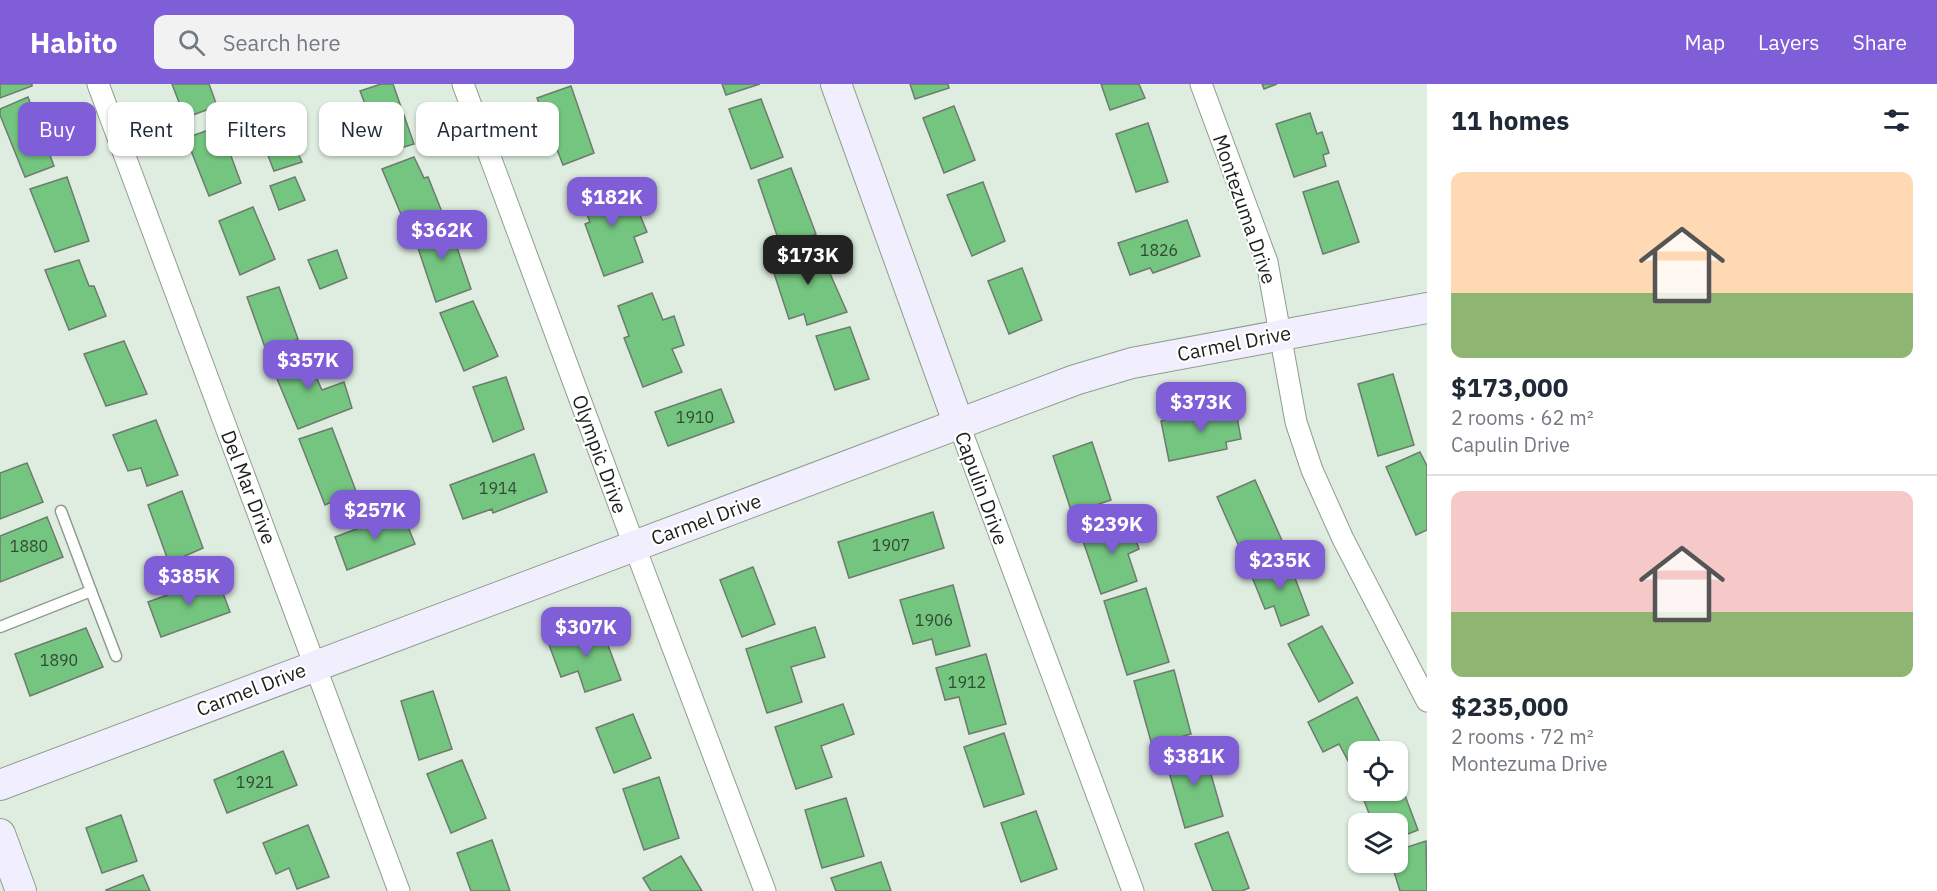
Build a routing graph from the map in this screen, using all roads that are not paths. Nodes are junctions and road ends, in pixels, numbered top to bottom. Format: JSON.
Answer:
{"nodes":[{"id":1,"x":98,"y":84,"type":"edge"},
{"id":2,"x":463,"y":84,"type":"edge"},
{"id":3,"x":836,"y":84,"type":"edge"},
{"id":4,"x":1201,"y":84,"type":"edge"},
{"id":5,"x":1427,"y":308,"type":"edge"},
{"id":6,"x":1281,"y":334,"type":"junction"},
{"id":7,"x":958,"y":425,"type":"junction"},
{"id":8,"x":61,"y":511,"type":"dead end"},
{"id":9,"x":634,"y":545,"type":"junction"},
{"id":10,"x":91,"y":591,"type":"junction"},
{"id":11,"x":0,"y":627,"type":"edge"},
{"id":12,"x":116,"y":656,"type":"dead end"},
{"id":13,"x":315,"y":665,"type":"junction"},
{"id":14,"x":1427,"y":701,"type":"edge"},
{"id":15,"x":0,"y":785,"type":"edge"},
{"id":16,"x":0,"y":834,"type":"edge"},
{"id":17,"x":21,"y":891,"type":"edge"},
{"id":18,"x":399,"y":891,"type":"edge"},
{"id":19,"x":765,"y":891,"type":"edge"},
{"id":20,"x":1133,"y":891,"type":"edge"}],
"edges":[{"from":1,"to":13,"type":"street","name":"Del Mar Drive"},
{"from":2,"to":9,"type":"street","name":"Olympic Drive"},
{"from":3,"to":7,"type":"street","name":"Capulin Drive"},
{"from":4,"to":6,"type":"street","name":"Montezuma Drive"},
{"from":5,"to":6,"type":"street","name":"Carmel Drive"},
{"from":6,"to":7,"type":"street","name":"Carmel Drive"},
{"from":6,"to":14,"type":"street","name":"Montezuma Drive"},
{"from":7,"to":9,"type":"street","name":"Carmel Drive"},
{"from":7,"to":20,"type":"street","name":"Capulin Drive"},
{"from":8,"to":10,"type":"lane"},
{"from":9,"to":13,"type":"street","name":"Carmel Drive"},
{"from":9,"to":19,"type":"street","name":"Olympic Drive"},
{"from":10,"to":11,"type":"lane"},
{"from":10,"to":12,"type":"lane"},
{"from":13,"to":15,"type":"street","name":"Carmel Drive"},
{"from":13,"to":18,"type":"street","name":"Del Mar Drive"},
{"from":16,"to":17,"type":"street"}]}
